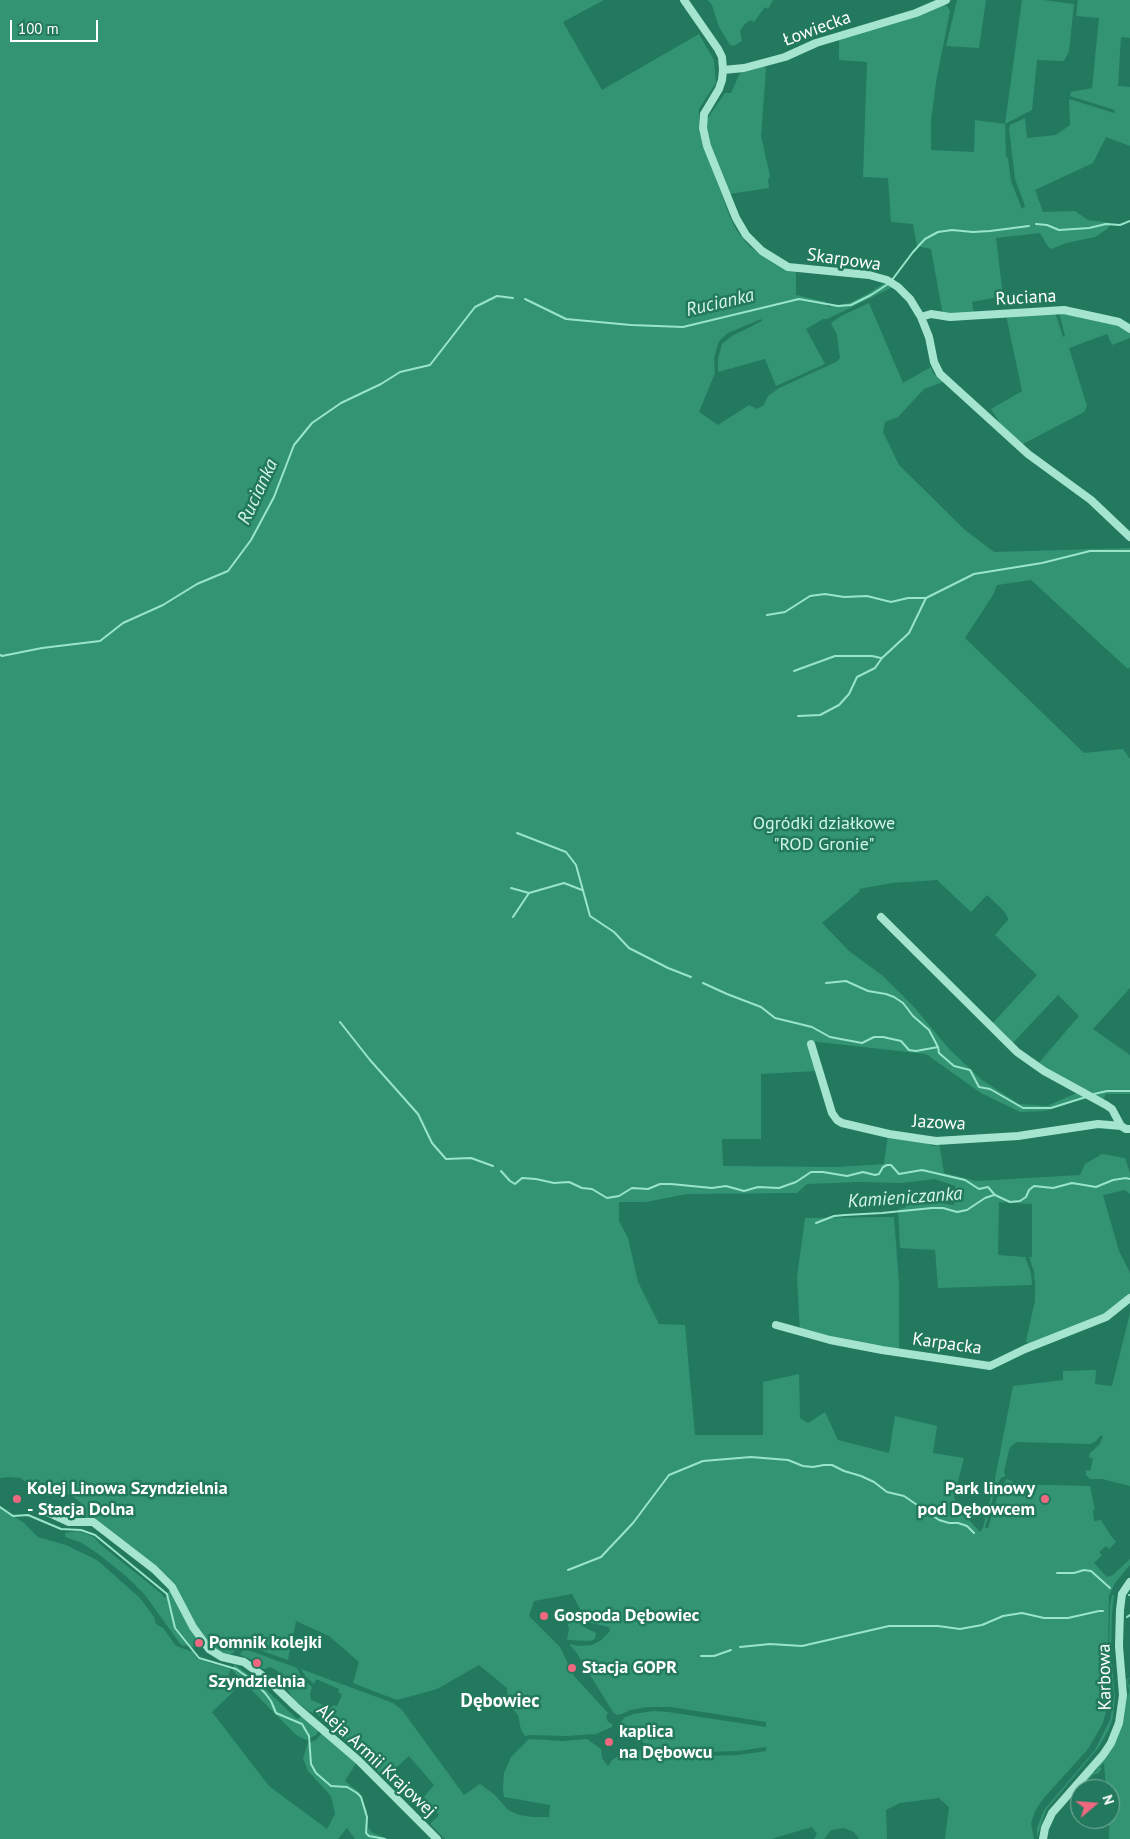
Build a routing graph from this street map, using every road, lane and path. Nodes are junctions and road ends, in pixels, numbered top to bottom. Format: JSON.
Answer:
{"nodes":[{"id":1,"x":684,"y":0,"type":"edge"},
{"id":2,"x":946,"y":0,"type":"edge"},
{"id":3,"x":724,"y":70,"type":"junction"},
{"id":4,"x":921,"y":316,"type":"junction"},
{"id":5,"x":1130,"y":329,"type":"edge"},
{"id":6,"x":1130,"y":536,"type":"edge"},
{"id":7,"x":881,"y":917,"type":"dead end"},
{"id":8,"x":812,"y":1044,"type":"dead end"},
{"id":9,"x":1121,"y":1126,"type":"junction"},
{"id":10,"x":1130,"y":1129,"type":"edge"},
{"id":11,"x":1130,"y":1298,"type":"edge"},
{"id":12,"x":776,"y":1325,"type":"dead end"},
{"id":13,"x":45,"y":1512,"type":"dead end"},
{"id":14,"x":1130,"y":1582,"type":"edge"},
{"id":15,"x":437,"y":1839,"type":"edge"},
{"id":16,"x":1043,"y":1839,"type":"edge"}],
"edges":[{"from":1,"to":3,"type":"street"},
{"from":2,"to":3,"type":"street","name":"Łowiecka"},
{"from":3,"to":4,"type":"street","name":"Skarpowa"},
{"from":4,"to":5,"type":"street","name":"Ruciana"},
{"from":4,"to":6,"type":"street","name":"Skarpowa"},
{"from":7,"to":9,"type":"street"},
{"from":8,"to":9,"type":"street","name":"Jazowa"},
{"from":9,"to":10,"type":"street","name":"Jazowa"},
{"from":11,"to":12,"type":"street","name":"Karpacka"},
{"from":13,"to":15,"type":"street","name":"Aleja Armii Krajowej"},
{"from":14,"to":16,"type":"street","name":"Karbowa"}]}
